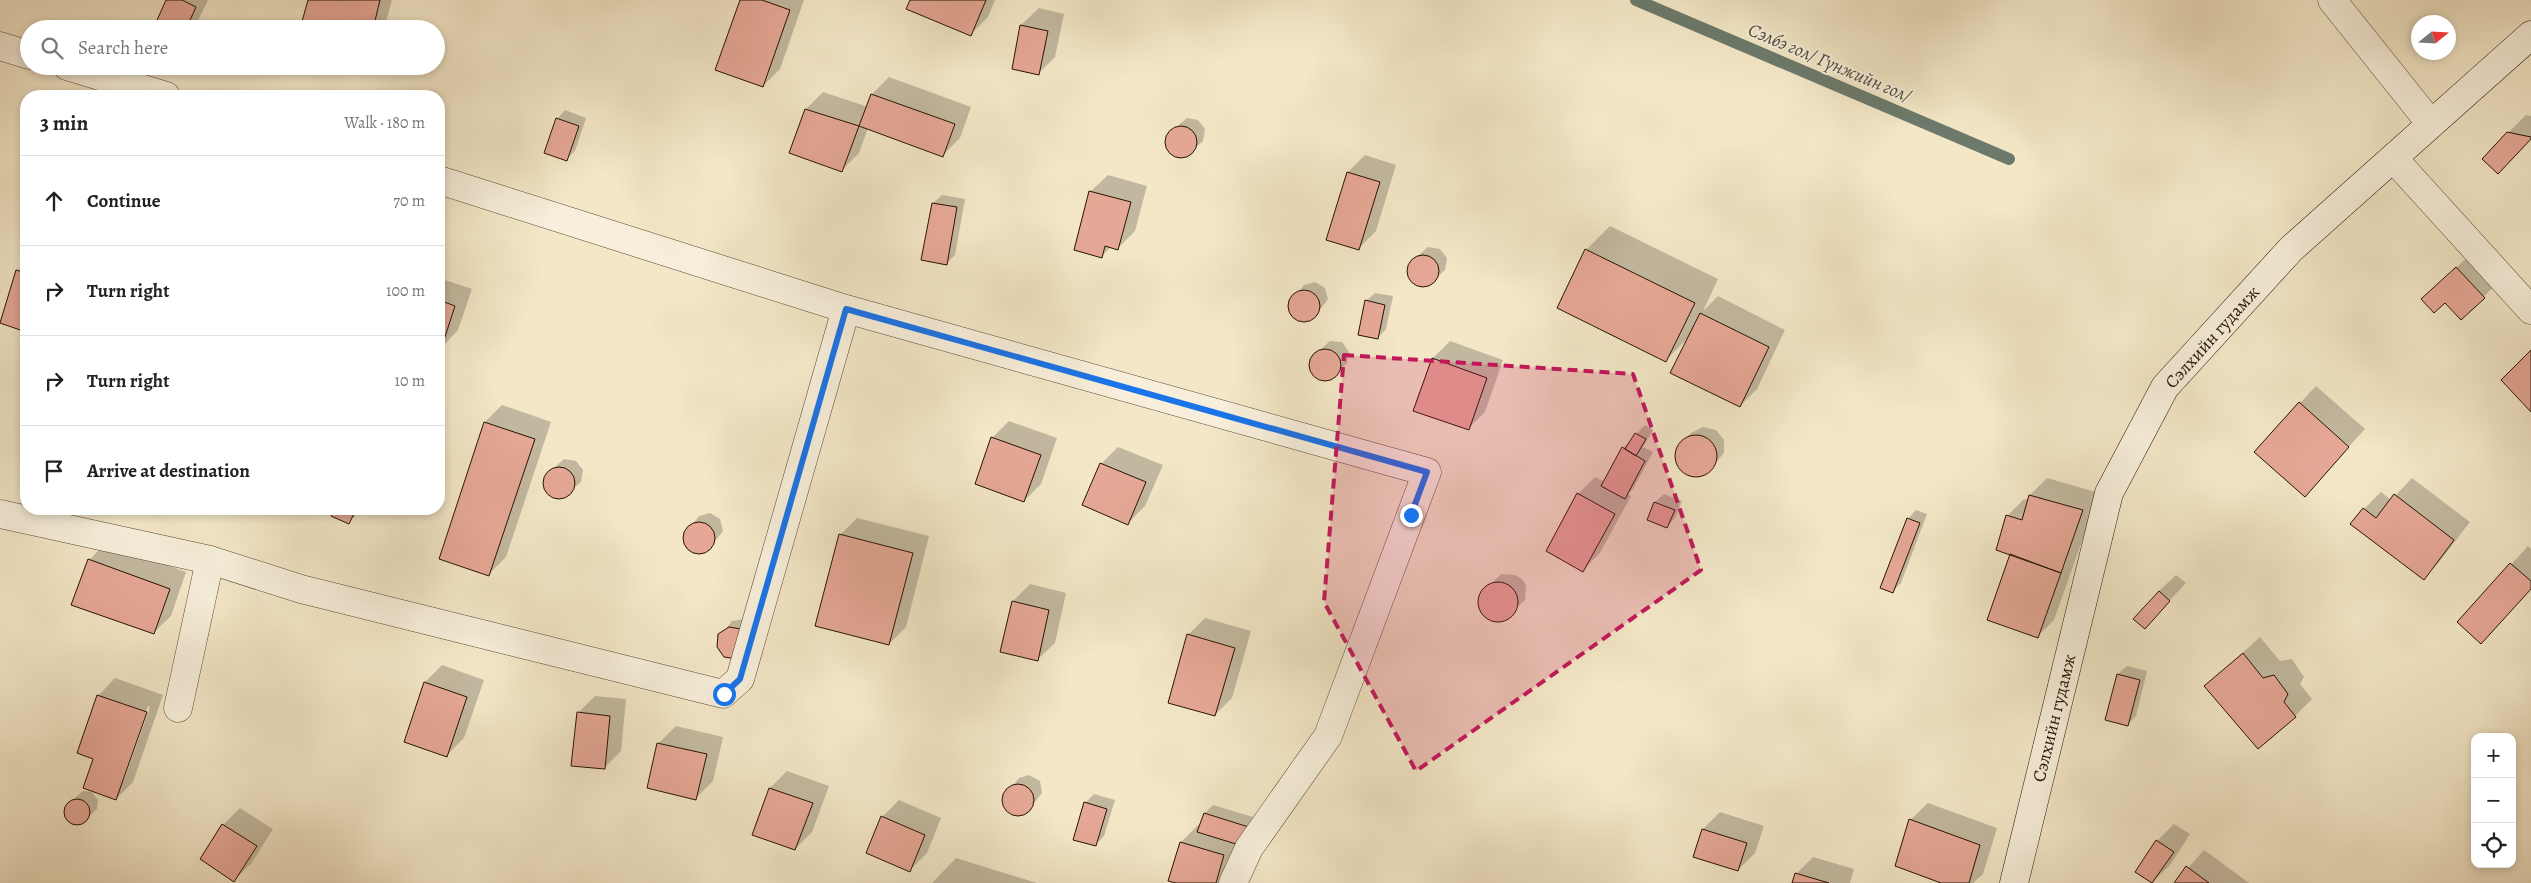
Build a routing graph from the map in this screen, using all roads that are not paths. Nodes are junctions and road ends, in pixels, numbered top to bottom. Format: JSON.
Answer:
{"nodes":[{"id":1,"x":2332,"y":0,"type":"edge"},
{"id":2,"x":2531,"y":35,"type":"edge"},
{"id":3,"x":0,"y":46,"type":"edge"},
{"id":4,"x":20,"y":52,"type":"edge"},
{"id":5,"x":96,"y":75,"type":"edge"},
{"id":6,"x":146,"y":90,"type":"edge"},
{"id":7,"x":2431,"y":124,"type":"junction"},
{"id":8,"x":2393,"y":158,"type":"junction"},
{"id":9,"x":445,"y":182,"type":"edge"},
{"id":10,"x":846,"y":309,"type":"junction"},
{"id":11,"x":2531,"y":310,"type":"edge"},
{"id":12,"x":0,"y":514,"type":"edge"},
{"id":13,"x":210,"y":560,"type":"junction"},
{"id":14,"x":178,"y":708,"type":"dead end"},
{"id":15,"x":1233,"y":883,"type":"edge"},
{"id":16,"x":2014,"y":883,"type":"edge"}],
"edges":[{"from":1,"to":7,"type":"street"},
{"from":2,"to":7,"type":"street","name":"Сэлхийн гудамж"},
{"from":3,"to":4,"type":"street"},
{"from":5,"to":6,"type":"street"},
{"from":7,"to":8,"type":"street","name":"Сэлхийн гудамж"},
{"from":8,"to":11,"type":"street"},
{"from":8,"to":16,"type":"street","name":"Сэлхийн гудамж"},
{"from":9,"to":10,"type":"street"},
{"from":10,"to":13,"type":"street"},
{"from":10,"to":15,"type":"street"},
{"from":12,"to":13,"type":"street"},
{"from":13,"to":14,"type":"street"}]}
